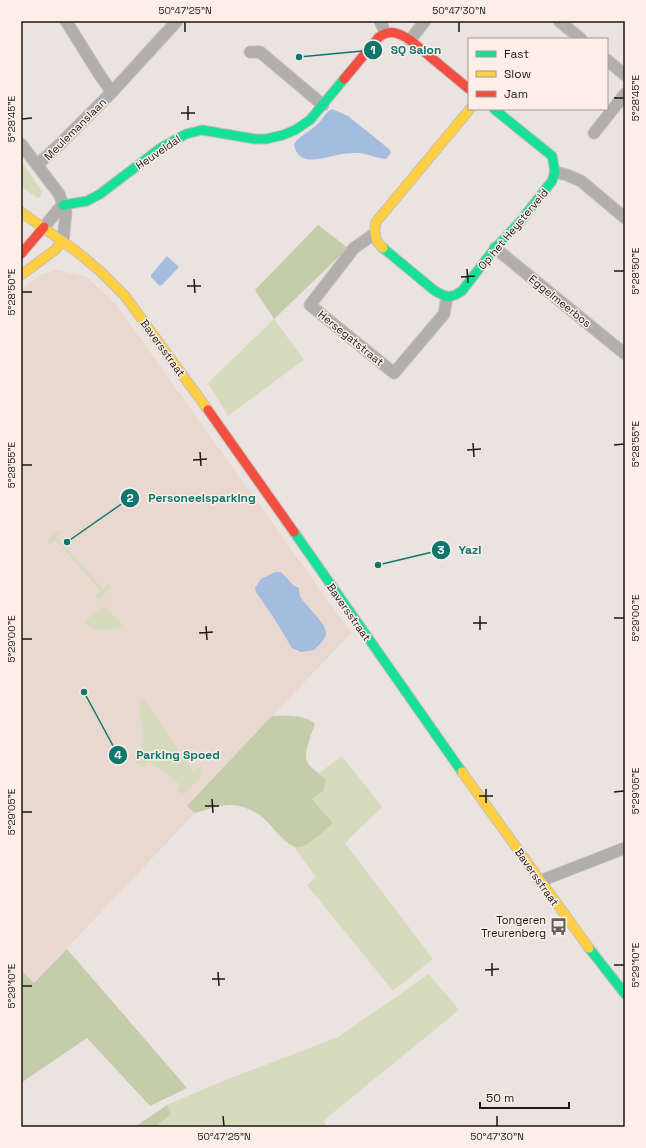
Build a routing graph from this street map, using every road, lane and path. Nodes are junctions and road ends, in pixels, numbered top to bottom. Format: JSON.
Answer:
{"nodes":[{"id":1,"x":66,"y":21,"type":"edge"},
{"id":2,"x":177,"y":21,"type":"edge"},
{"id":3,"x":380,"y":21,"type":"edge"},
{"id":4,"x":425,"y":21,"type":"edge"},
{"id":5,"x":559,"y":21,"type":"edge"},
{"id":6,"x":385,"y":32,"type":"junction"},
{"id":7,"x":580,"y":38,"type":"edge"},
{"id":8,"x":410,"y":40,"type":"junction"},
{"id":9,"x":250,"y":52,"type":"dead end"},
{"id":10,"x":608,"y":61,"type":"edge"},
{"id":11,"x":625,"y":75,"type":"edge"},
{"id":12,"x":468,"y":88,"type":"edge"},
{"id":13,"x":112,"y":92,"type":"junction"},
{"id":14,"x":625,"y":94,"type":"edge"},
{"id":15,"x":323,"y":105,"type":"junction"},
{"id":16,"x":469,"y":110,"type":"edge"},
{"id":17,"x":495,"y":110,"type":"edge"},
{"id":18,"x":594,"y":133,"type":"dead end"},
{"id":19,"x":21,"y":144,"type":"edge"},
{"id":20,"x":37,"y":164,"type":"junction"},
{"id":21,"x":555,"y":172,"type":"junction"},
{"id":22,"x":63,"y":205,"type":"junction"},
{"id":23,"x":21,"y":212,"type":"edge"},
{"id":24,"x":625,"y":218,"type":"edge"},
{"id":25,"x":44,"y":227,"type":"junction"},
{"id":26,"x":374,"y":234,"type":"junction"},
{"id":27,"x":63,"y":241,"type":"junction"},
{"id":28,"x":496,"y":248,"type":"junction"},
{"id":29,"x":21,"y":254,"type":"edge"},
{"id":30,"x":21,"y":275,"type":"edge"},
{"id":31,"x":446,"y":297,"type":"junction"},
{"id":32,"x":625,"y":354,"type":"edge"},
{"id":33,"x":625,"y":848,"type":"edge"},
{"id":34,"x":540,"y":881,"type":"junction"},
{"id":35,"x":625,"y":994,"type":"edge"}],
"edges":[{"from":1,"to":13,"type":"street","name":"Meulemanslaan"},
{"from":2,"to":13,"type":"street","name":"Meulemanslaan"},
{"from":3,"to":6,"type":"street"},
{"from":4,"to":8,"type":"street"},
{"from":5,"to":7,"type":"street"},
{"from":6,"to":8,"type":"street"},
{"from":6,"to":15,"type":"street","name":"Heuveldal"},
{"from":8,"to":12,"type":"street"},
{"from":9,"to":15,"type":"street"},
{"from":10,"to":11,"type":"street"},
{"from":13,"to":20,"type":"street","name":"Meulemanslaan"},
{"from":14,"to":18,"type":"street"},
{"from":15,"to":22,"type":"street","name":"Heuveldal"},
{"from":16,"to":26,"type":"street"},
{"from":17,"to":21,"type":"street"},
{"from":19,"to":20,"type":"street"},
{"from":20,"to":22,"type":"street"},
{"from":21,"to":24,"type":"street"},
{"from":21,"to":28,"type":"street","name":"Op het Heysterveld"},
{"from":22,"to":25,"type":"street"},
{"from":22,"to":27,"type":"street"},
{"from":23,"to":25,"type":"street","name":"Baversstraat"},
{"from":25,"to":27,"type":"street","name":"Baversstraat"},
{"from":25,"to":29,"type":"street"},
{"from":26,"to":31,"type":"street"},
{"from":26,"to":31,"type":"street","name":"Hersegatstraat"},
{"from":27,"to":30,"type":"street"},
{"from":27,"to":34,"type":"street","name":"Baversstraat"},
{"from":28,"to":31,"type":"street","name":"Op het Heysterveld"},
{"from":28,"to":32,"type":"street","name":"Eggelmeerbos"},
{"from":33,"to":34,"type":"street"},
{"from":34,"to":35,"type":"street","name":"Baversstraat"}]}
